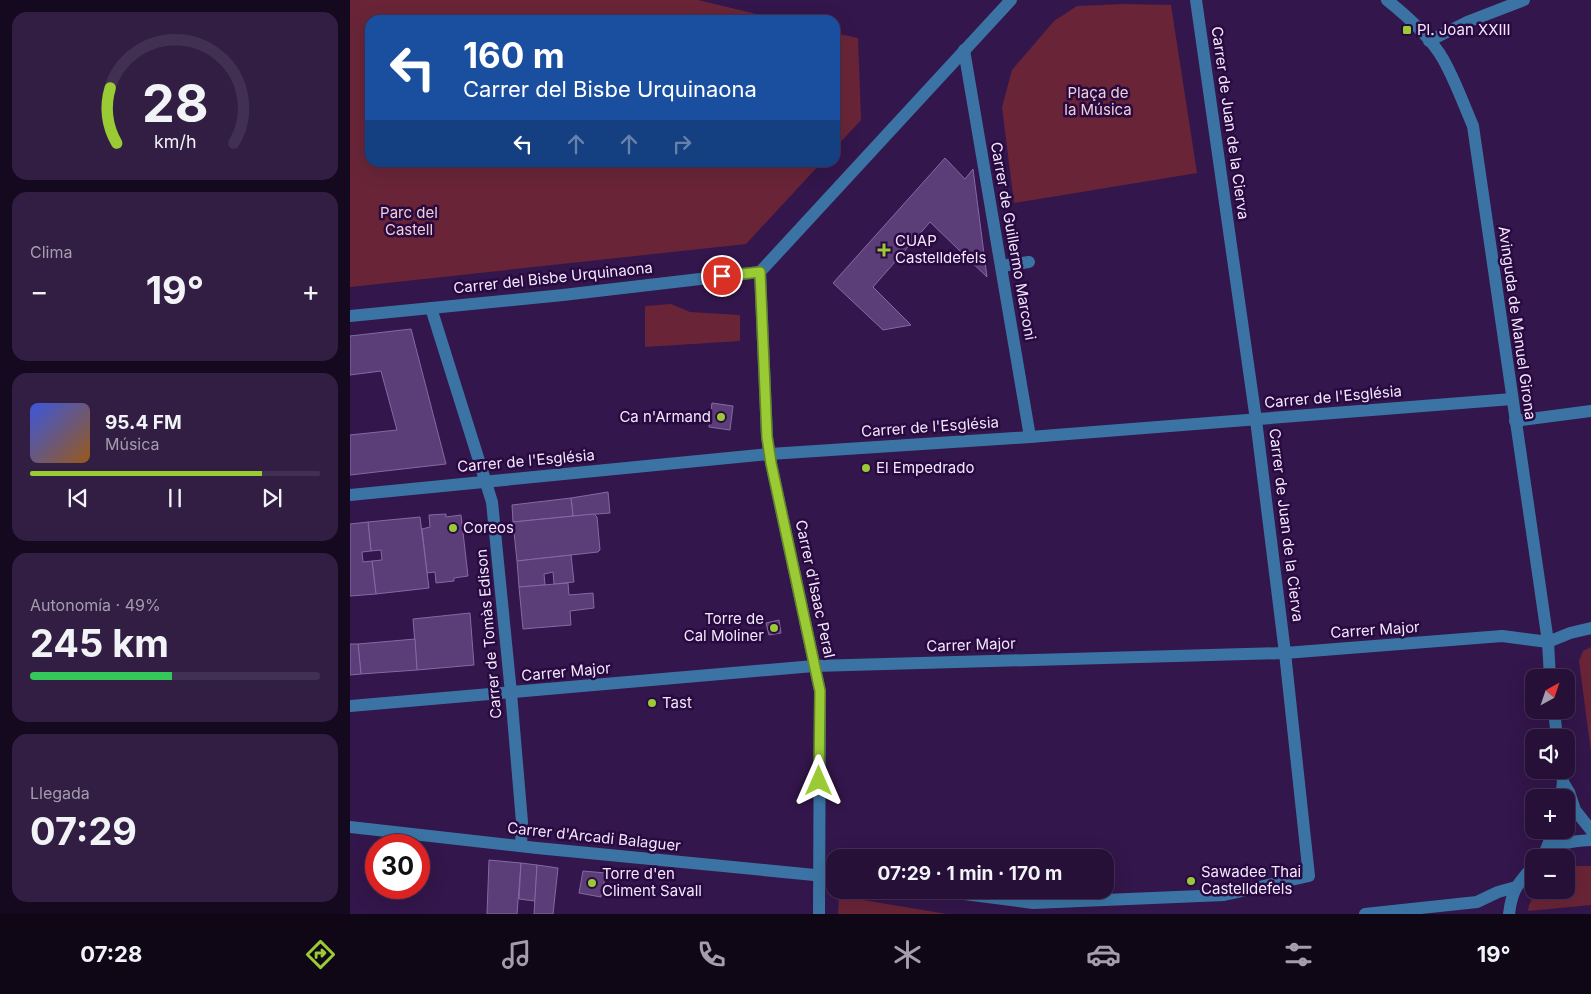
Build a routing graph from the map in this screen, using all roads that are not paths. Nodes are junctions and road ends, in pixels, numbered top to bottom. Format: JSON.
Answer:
{"nodes":[{"id":1,"x":1011,"y":0,"type":"edge"},
{"id":2,"x":1196,"y":0,"type":"edge"},
{"id":3,"x":1387,"y":0,"type":"edge"},
{"id":4,"x":1524,"y":0,"type":"edge"},
{"id":5,"x":1430,"y":40,"type":"junction"},
{"id":6,"x":964,"y":50,"type":"junction"},
{"id":7,"x":1029,"y":262,"type":"dead end"},
{"id":8,"x":1001,"y":271,"type":"junction"},
{"id":9,"x":760,"y":272,"type":"junction"},
{"id":10,"x":431,"y":308,"type":"junction"},
{"id":11,"x":350,"y":316,"type":"edge"},
{"id":12,"x":1512,"y":399,"type":"junction"},
{"id":13,"x":1591,"y":411,"type":"edge"},
{"id":14,"x":1256,"y":420,"type":"junction"},
{"id":15,"x":1515,"y":420,"type":"junction"},
{"id":16,"x":1030,"y":437,"type":"junction"},
{"id":17,"x":770,"y":454,"type":"junction"},
{"id":18,"x":485,"y":482,"type":"junction"},
{"id":19,"x":350,"y":495,"type":"edge"},
{"id":20,"x":1591,"y":628,"type":"edge"},
{"id":21,"x":1548,"y":642,"type":"junction"},
{"id":22,"x":1285,"y":652,"type":"junction"},
{"id":23,"x":814,"y":666,"type":"junction"},
{"id":24,"x":1550,"y":669,"type":"edge"},
{"id":25,"x":511,"y":693,"type":"junction"},
{"id":26,"x":350,"y":706,"type":"edge"},
{"id":27,"x":1563,"y":779,"type":"edge"},
{"id":28,"x":350,"y":827,"type":"edge"},
{"id":29,"x":1591,"y":830,"type":"edge"},
{"id":30,"x":1591,"y":840,"type":"edge"},
{"id":31,"x":521,"y":846,"type":"junction"},
{"id":32,"x":1556,"y":849,"type":"edge"},
{"id":33,"x":819,"y":875,"type":"junction"},
{"id":34,"x":826,"y":876,"type":"edge"},
{"id":35,"x":1525,"y":876,"type":"edge"},
{"id":36,"x":1516,"y":887,"type":"junction"},
{"id":37,"x":1002,"y":899,"type":"edge"},
{"id":38,"x":819,"y":914,"type":"edge"},
{"id":39,"x":1366,"y":914,"type":"edge"},
{"id":40,"x":1509,"y":914,"type":"edge"}],
"edges":[{"from":1,"to":6,"type":"street"},
{"from":2,"to":14,"type":"street","name":"Carrer de Juan de la Cierva"},
{"from":3,"to":5,"type":"street","name":"Avinguda de Manuel Girona"},
{"from":4,"to":5,"type":"street"},
{"from":5,"to":12,"type":"street","name":"Avinguda de Manuel Girona"},
{"from":6,"to":8,"type":"street","name":"Carrer de Guillermo Marconi"},
{"from":6,"to":9,"type":"street"},
{"from":7,"to":8,"type":"street"},
{"from":8,"to":16,"type":"street","name":"Carrer de Guillermo Marconi"},
{"from":9,"to":10,"type":"street","name":"Carrer del Bisbe Urquinaona"},
{"from":9,"to":17,"type":"street","name":"Carrer d'Isaac Peral"},
{"from":10,"to":11,"type":"street","name":"Carrer del Bisbe Urquinaona"},
{"from":10,"to":18,"type":"street","name":"Carrer de Tomàs Edison"},
{"from":12,"to":14,"type":"street","name":"Carrer de l'Església"},
{"from":12,"to":15,"type":"street","name":"Avinguda de Manuel Girona"},
{"from":13,"to":15,"type":"street"},
{"from":14,"to":16,"type":"street","name":"Carrer de l'Església"},
{"from":14,"to":22,"type":"street","name":"Carrer de Juan de la Cierva"},
{"from":15,"to":21,"type":"street","name":"Avinguda de Manuel Girona"},
{"from":16,"to":17,"type":"street","name":"Carrer de l'Església"},
{"from":17,"to":18,"type":"street","name":"Carrer de l'Església"},
{"from":17,"to":23,"type":"street","name":"Carrer d'Isaac Peral"},
{"from":18,"to":19,"type":"street","name":"Carrer de l'Església"},
{"from":18,"to":25,"type":"street","name":"Carrer de Tomàs Edison"},
{"from":20,"to":21,"type":"street","name":"Carrer Major"},
{"from":21,"to":22,"type":"street","name":"Carrer Major"},
{"from":21,"to":24,"type":"street","name":"Avinguda de Manuel Girona"},
{"from":22,"to":23,"type":"street","name":"Carrer Major"},
{"from":22,"to":37,"type":"street","name":"Carrer de Juan de la Cierva"},
{"from":23,"to":25,"type":"street","name":"Carrer Major"},
{"from":23,"to":33,"type":"street","name":"Carrer d'Isaac Peral"},
{"from":25,"to":26,"type":"street","name":"Carrer Major"},
{"from":25,"to":31,"type":"street","name":"Carrer de Tomàs Edison"},
{"from":27,"to":29,"type":"street"},
{"from":28,"to":31,"type":"street","name":"Carrer d'Arcadi Balaguer"},
{"from":30,"to":32,"type":"street"},
{"from":31,"to":33,"type":"street","name":"Carrer d'Arcadi Balaguer"},
{"from":33,"to":34,"type":"street","name":"Carrer d'Arcadi Balaguer"},
{"from":33,"to":38,"type":"street","name":"Carrer d'Isaac Peral"},
{"from":35,"to":36,"type":"street"},
{"from":36,"to":39,"type":"street"},
{"from":36,"to":40,"type":"street"}]}
